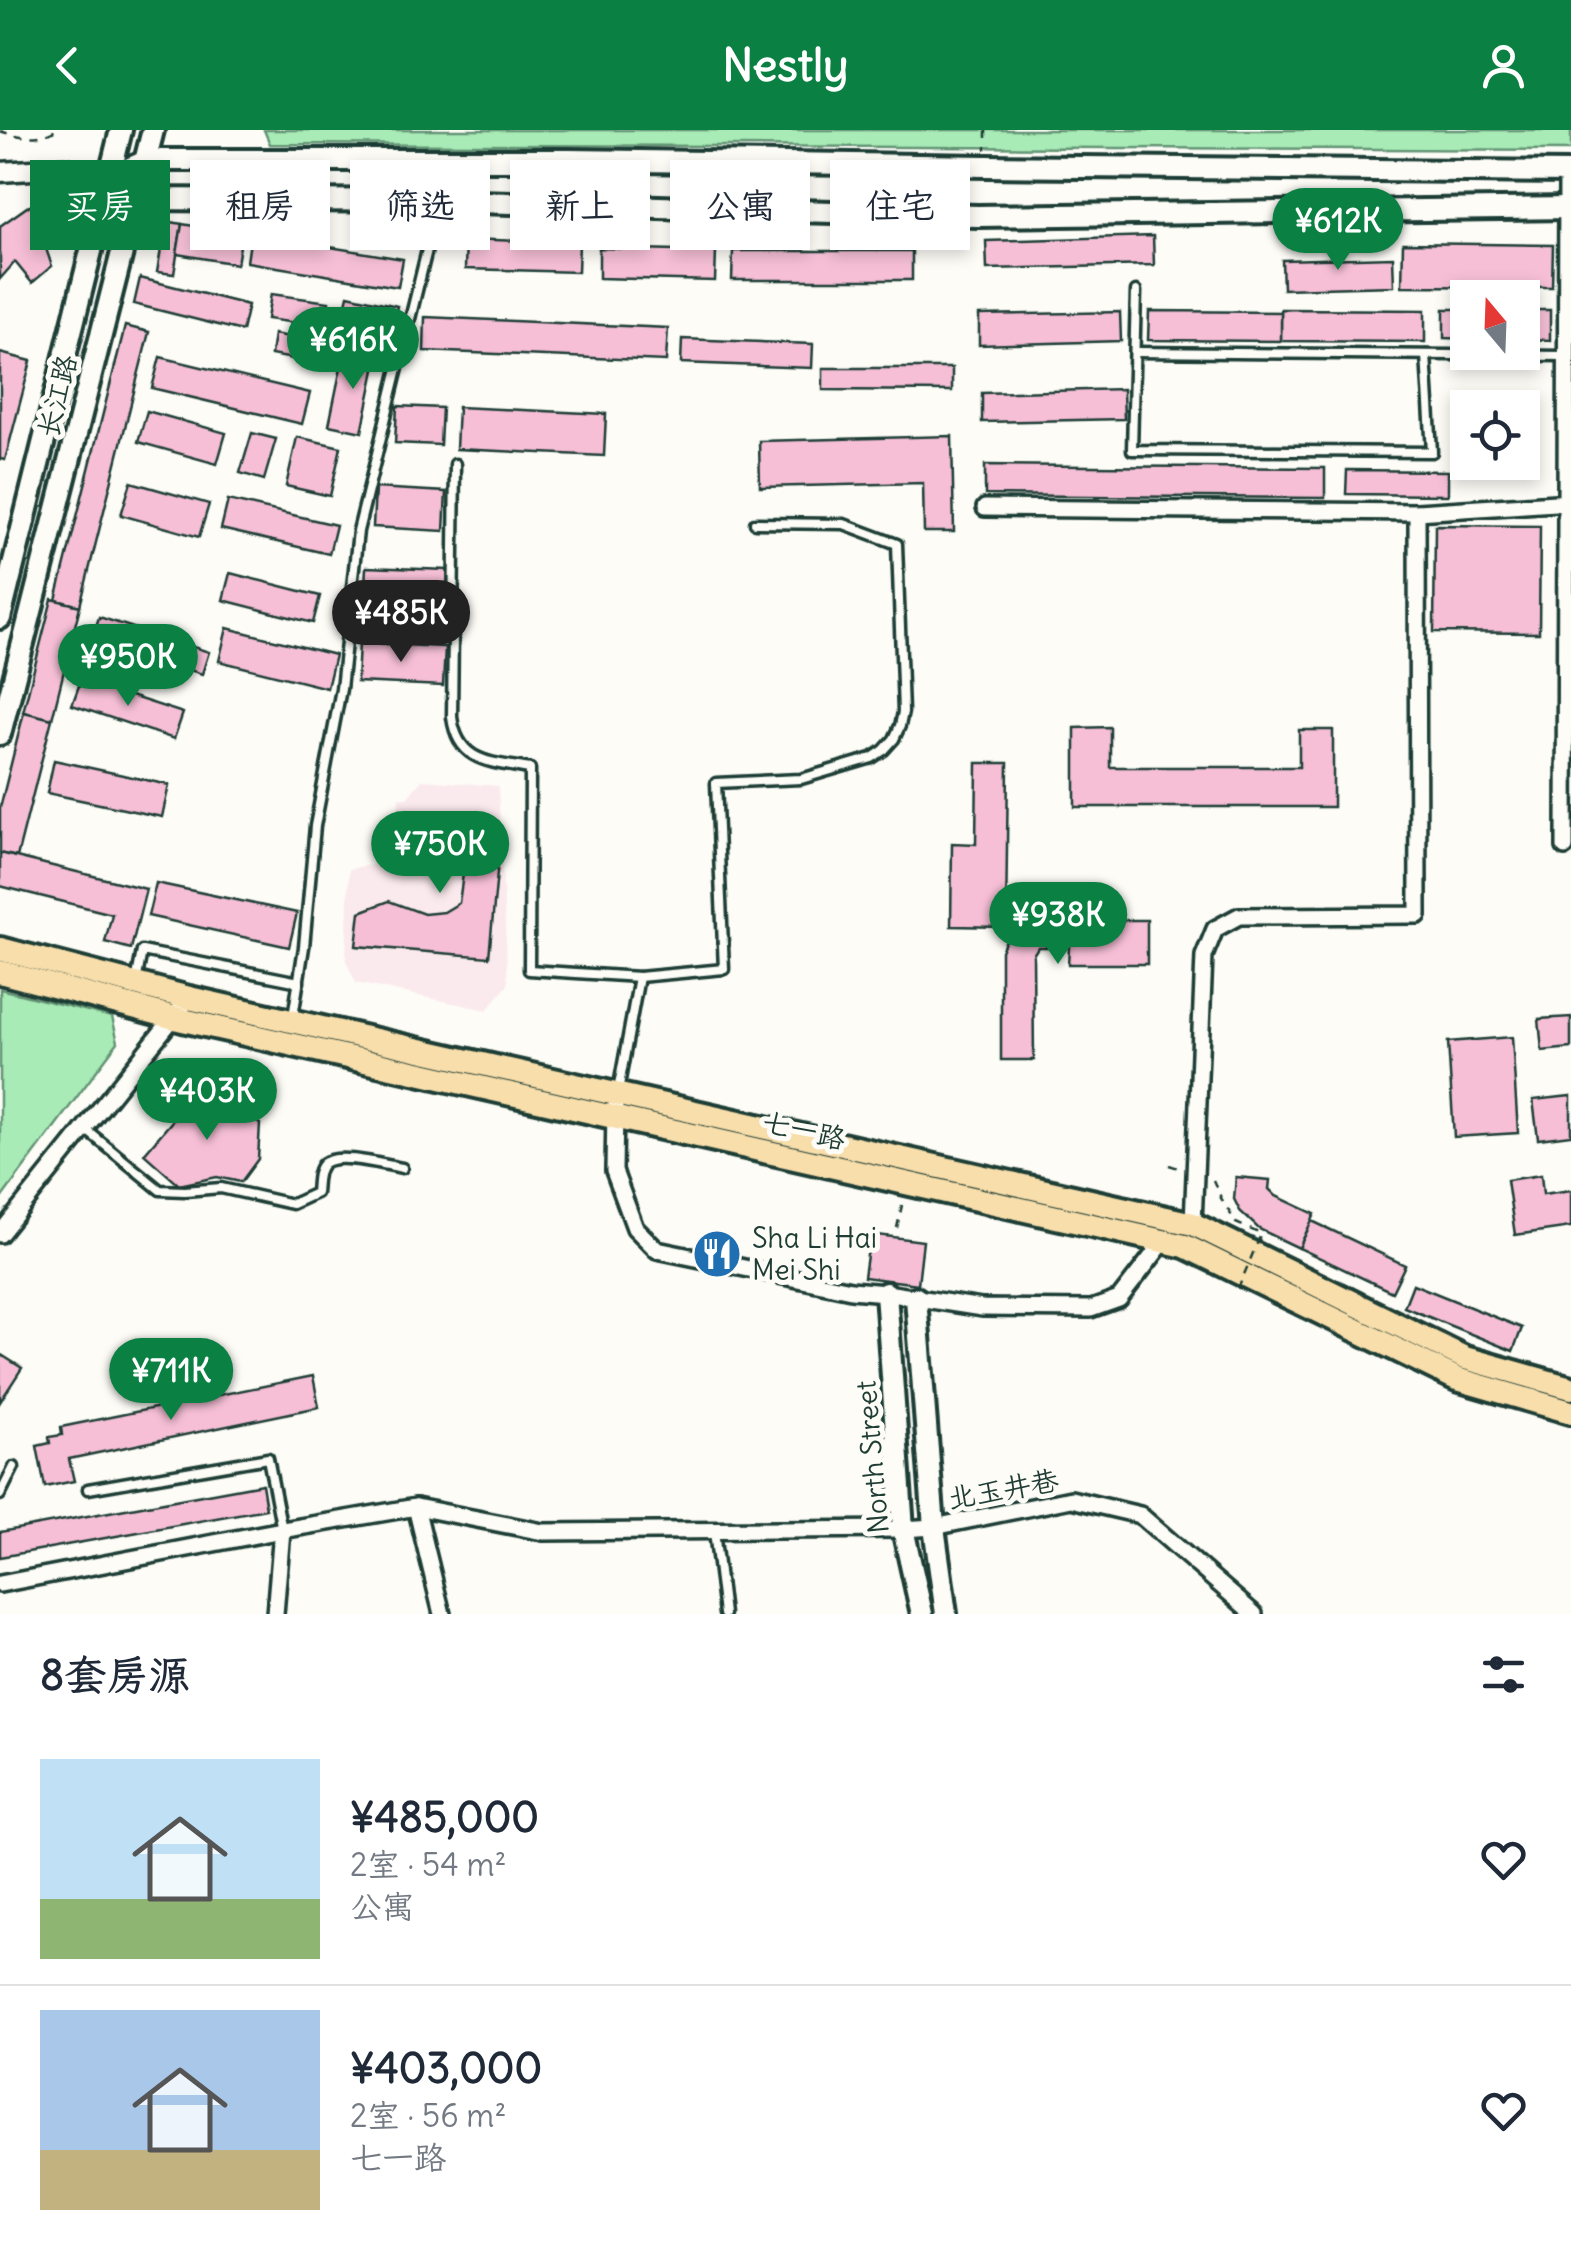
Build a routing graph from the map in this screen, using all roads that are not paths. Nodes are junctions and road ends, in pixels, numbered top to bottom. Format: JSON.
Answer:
{"nodes":[{"id":1,"x":153,"y":133,"type":"edge"},
{"id":2,"x":146,"y":160,"type":"edge"},
{"id":3,"x":170,"y":160,"type":"edge"},
{"id":4,"x":30,"y":172,"type":"edge"},
{"id":5,"x":1569,"y":172,"type":"edge"},
{"id":6,"x":2,"y":175,"type":"edge"},
{"id":7,"x":170,"y":199,"type":"edge"},
{"id":8,"x":350,"y":200,"type":"edge"},
{"id":9,"x":490,"y":202,"type":"edge"},
{"id":10,"x":1568,"y":208,"type":"edge"},
{"id":11,"x":91,"y":250,"type":"edge"},
{"id":12,"x":122,"y":250,"type":"edge"},
{"id":13,"x":427,"y":250,"type":"edge"},
{"id":14,"x":1136,"y":291,"type":"dead end"},
{"id":15,"x":1134,"y":352,"type":"junction"},
{"id":16,"x":1426,"y":355,"type":"junction"},
{"id":17,"x":1565,"y":356,"type":"junction"},
{"id":18,"x":455,"y":464,"type":"dead end"},
{"id":19,"x":1568,"y":502,"type":"edge"},
{"id":20,"x":985,"y":508,"type":"dead end"},
{"id":21,"x":1418,"y":512,"type":"junction"},
{"id":22,"x":755,"y":523,"type":"dead end"},
{"id":23,"x":0,"y":618,"type":"edge"},
{"id":24,"x":0,"y":734,"type":"edge"},
{"id":25,"x":1568,"y":820,"type":"edge"},
{"id":26,"x":1565,"y":847,"type":"dead end"},
{"id":27,"x":0,"y":949,"type":"edge"},
{"id":28,"x":0,"y":972,"type":"edge"},
{"id":29,"x":639,"y":978,"type":"junction"},
{"id":30,"x":299,"y":982,"type":"junction"},
{"id":31,"x":135,"y":984,"type":"junction"},
{"id":32,"x":189,"y":998,"type":"junction"},
{"id":33,"x":173,"y":1018,"type":"junction"},
{"id":34,"x":293,"y":1022,"type":"junction"},
{"id":35,"x":618,"y":1094,"type":"junction"},
{"id":36,"x":614,"y":1118,"type":"junction"},
{"id":37,"x":84,"y":1128,"type":"junction"},
{"id":38,"x":402,"y":1168,"type":"dead end"},
{"id":39,"x":1193,"y":1224,"type":"junction"},
{"id":40,"x":0,"y":1234,"type":"edge"},
{"id":41,"x":1164,"y":1241,"type":"junction"},
{"id":42,"x":886,"y":1293,"type":"junction"},
{"id":43,"x":916,"y":1298,"type":"junction"},
{"id":44,"x":1571,"y":1388,"type":"edge"},
{"id":45,"x":1571,"y":1412,"type":"edge"},
{"id":46,"x":14,"y":1467,"type":"dead end"},
{"id":47,"x":88,"y":1488,"type":"dead end"},
{"id":48,"x":0,"y":1495,"type":"edge"},
{"id":49,"x":416,"y":1508,"type":"junction"},
{"id":50,"x":934,"y":1527,"type":"junction"},
{"id":51,"x":903,"y":1529,"type":"junction"},
{"id":52,"x":282,"y":1530,"type":"junction"},
{"id":53,"x":714,"y":1530,"type":"junction"},
{"id":54,"x":0,"y":1584,"type":"edge"},
{"id":55,"x":275,"y":1614,"type":"edge"},
{"id":56,"x":442,"y":1614,"type":"edge"},
{"id":57,"x":724,"y":1614,"type":"edge"},
{"id":58,"x":922,"y":1614,"type":"edge"},
{"id":59,"x":946,"y":1614,"type":"edge"},
{"id":60,"x":1254,"y":1614,"type":"edge"}],
"edges":[{"from":1,"to":2,"type":"main road","name":"长江路"},
{"from":3,"to":5,"type":"main road"},
{"from":4,"to":6,"type":"street"},
{"from":5,"to":10,"type":"street"},
{"from":7,"to":8,"type":"main road"},
{"from":9,"to":10,"type":"main road"},
{"from":10,"to":17,"type":"street"},
{"from":11,"to":23,"type":"main road","name":"长江路"},
{"from":12,"to":24,"type":"main road","name":"长江路"},
{"from":13,"to":30,"type":"lane"},
{"from":14,"to":15,"type":"lane"},
{"from":15,"to":16,"type":"lane"},
{"from":15,"to":16,"type":"lane"},
{"from":16,"to":17,"type":"lane"},
{"from":17,"to":19,"type":"street"},
{"from":18,"to":29,"type":"lane"},
{"from":19,"to":21,"type":"street"},
{"from":19,"to":25,"type":"street"},
{"from":20,"to":21,"type":"street"},
{"from":21,"to":39,"type":"street"},
{"from":22,"to":29,"type":"lane"},
{"from":25,"to":26,"type":"street"},
{"from":27,"to":31,"type":"main road","name":"七一路"},
{"from":28,"to":33,"type":"main road","name":"七一路"},
{"from":29,"to":35,"type":"lane"},
{"from":30,"to":31,"type":"lane"},
{"from":30,"to":34,"type":"lane"},
{"from":31,"to":32,"type":"main road","name":"七一路"},
{"from":32,"to":33,"type":"street"},
{"from":32,"to":34,"type":"main road","name":"七一路"},
{"from":33,"to":36,"type":"main road","name":"七一路"},
{"from":33,"to":37,"type":"street"},
{"from":34,"to":35,"type":"main road","name":"七一路"},
{"from":35,"to":36,"type":"street"},
{"from":35,"to":39,"type":"main road","name":"七一路"},
{"from":36,"to":41,"type":"main road","name":"七一路"},
{"from":36,"to":42,"type":"street"},
{"from":37,"to":38,"type":"lane"},
{"from":37,"to":40,"type":"street"},
{"from":39,"to":44,"type":"main road","name":"七一路"},
{"from":41,"to":43,"type":"street"},
{"from":41,"to":45,"type":"main road","name":"七一路"},
{"from":42,"to":43,"type":"street"},
{"from":42,"to":51,"type":"main road","name":"North Street"},
{"from":43,"to":50,"type":"main road"},
{"from":46,"to":48,"type":"lane"},
{"from":47,"to":52,"type":"lane"},
{"from":49,"to":52,"type":"street"},
{"from":49,"to":53,"type":"street","name":"北玉井巷"},
{"from":49,"to":56,"type":"street"},
{"from":50,"to":51,"type":"street","name":"北玉井巷"},
{"from":50,"to":59,"type":"main road"},
{"from":50,"to":60,"type":"street","name":"北玉井巷"},
{"from":51,"to":53,"type":"street","name":"北玉井巷"},
{"from":51,"to":58,"type":"main road","name":"North Street"},
{"from":52,"to":54,"type":"street"},
{"from":52,"to":55,"type":"street"},
{"from":53,"to":57,"type":"lane"}]}
